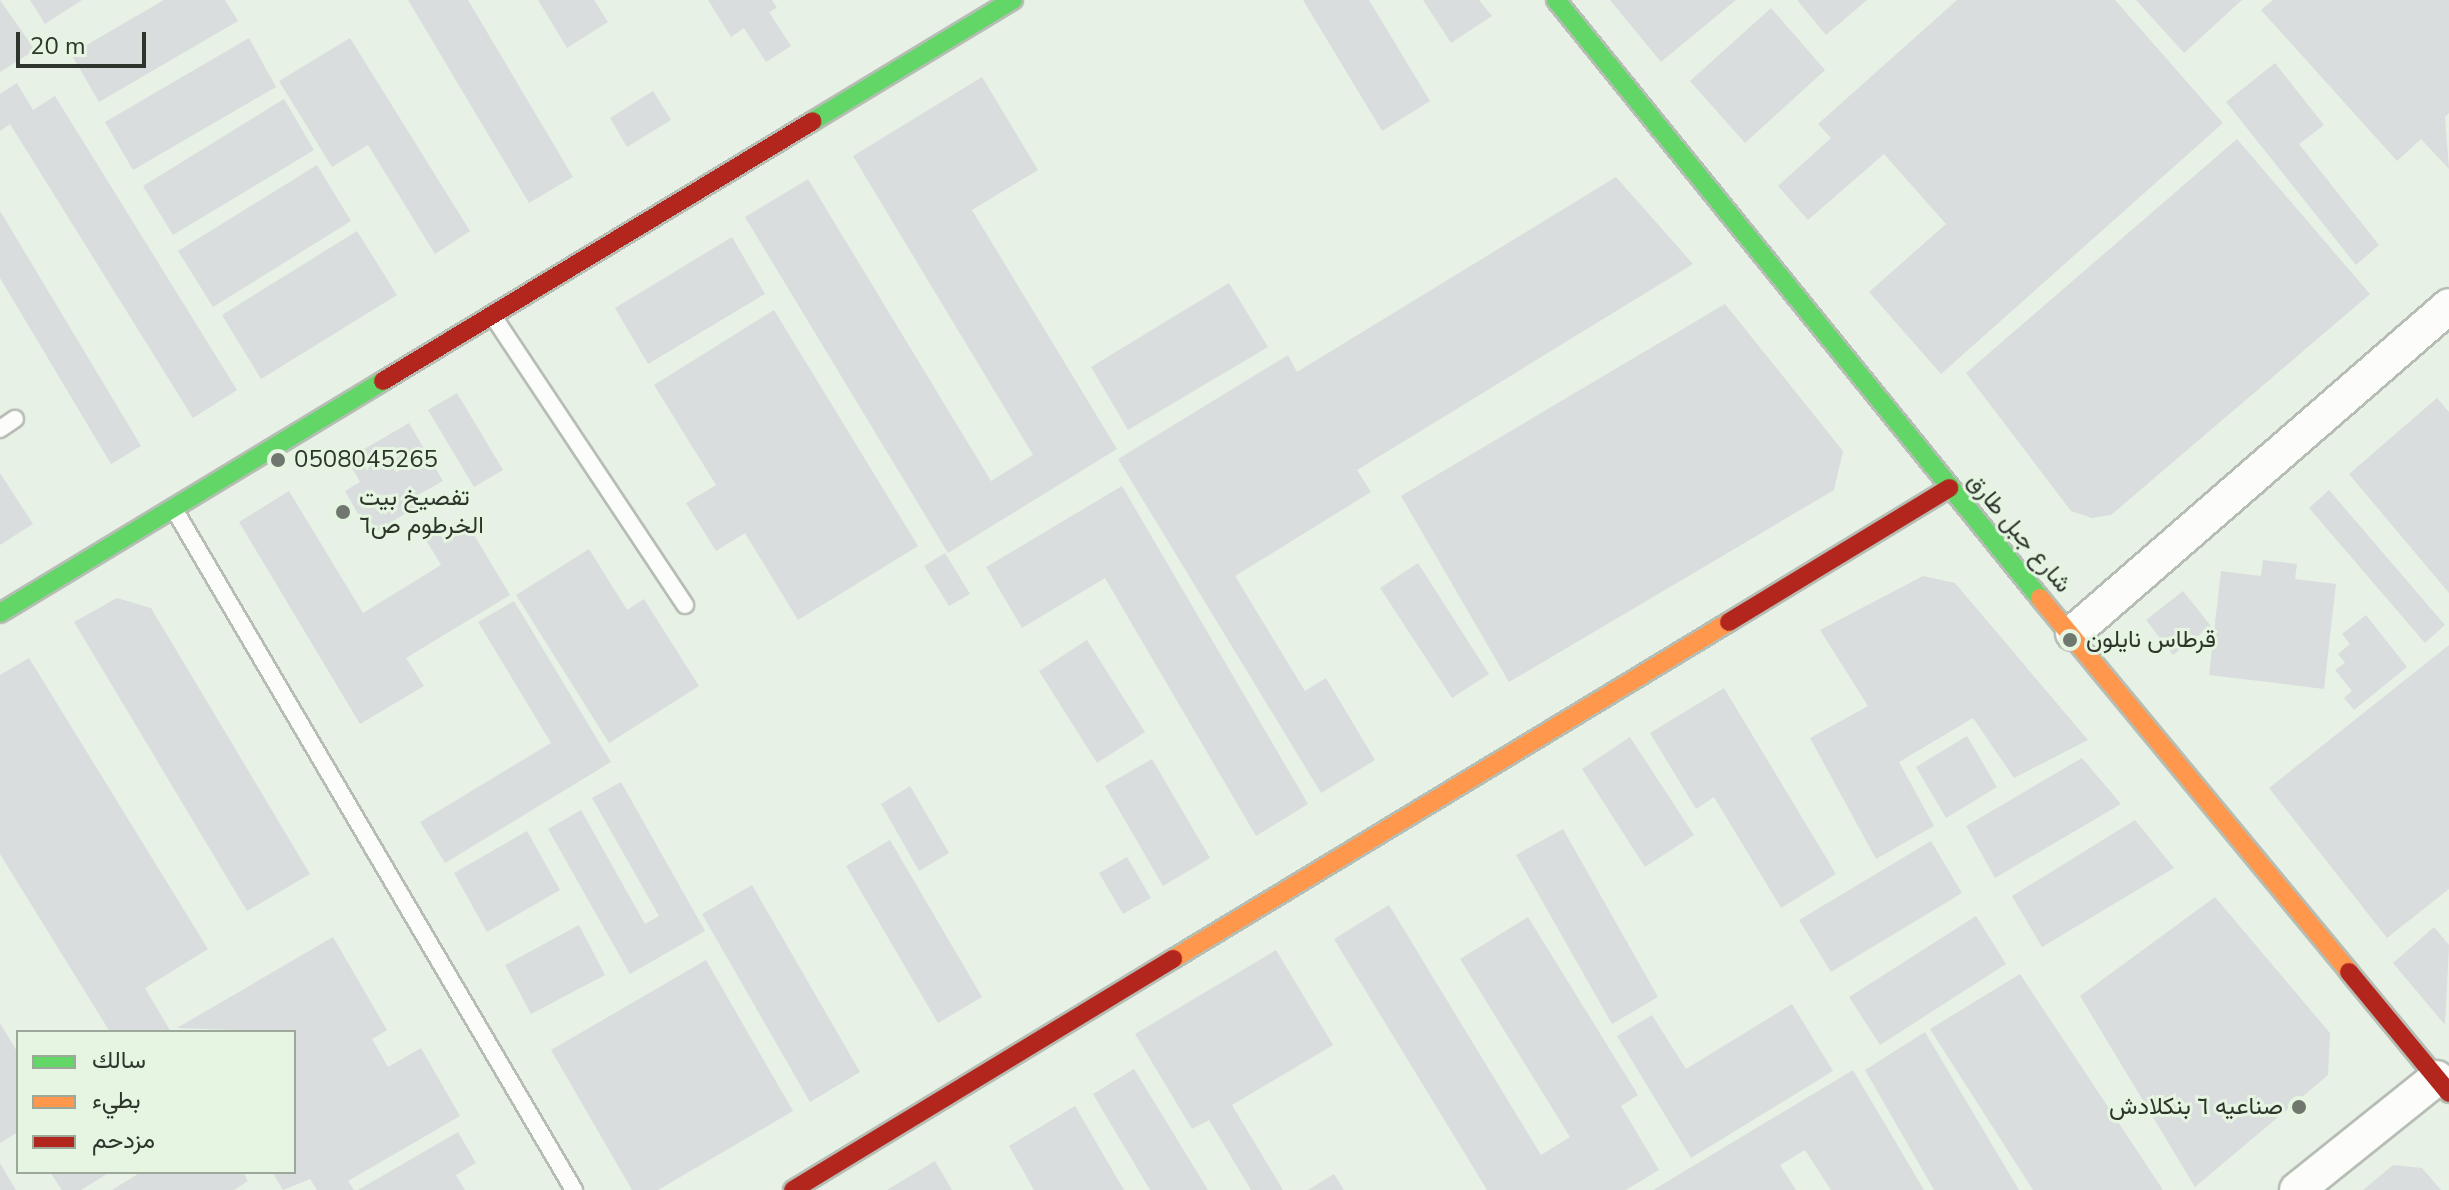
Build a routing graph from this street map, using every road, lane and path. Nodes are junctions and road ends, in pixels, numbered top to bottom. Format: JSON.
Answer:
{"nodes":[{"id":1,"x":1013,"y":0,"type":"edge"},
{"id":2,"x":1556,"y":0,"type":"edge"},
{"id":3,"x":2449,"y":306,"type":"edge"},
{"id":4,"x":492,"y":315,"type":"junction"},
{"id":5,"x":15,"y":419,"type":"dead end"},
{"id":6,"x":0,"y":429,"type":"edge"},
{"id":7,"x":1949,"y":488,"type":"junction"},
{"id":8,"x":173,"y":508,"type":"junction"},
{"id":9,"x":685,"y":605,"type":"dead end"},
{"id":10,"x":0,"y":613,"type":"edge"},
{"id":11,"x":2073,"y":633,"type":"junction"},
{"id":12,"x":2443,"y":1086,"type":"edge"},
{"id":13,"x":574,"y":1190,"type":"edge"},
{"id":14,"x":793,"y":1190,"type":"edge"},
{"id":15,"x":2297,"y":1190,"type":"edge"}],
"edges":[{"from":1,"to":4,"type":"street"},
{"from":2,"to":7,"type":"street","name":"شارع جبل طارق"},
{"from":3,"to":11,"type":"street"},
{"from":4,"to":8,"type":"street"},
{"from":4,"to":9,"type":"lane"},
{"from":5,"to":6,"type":"lane"},
{"from":7,"to":11,"type":"street","name":"شارع جبل طارق"},
{"from":7,"to":14,"type":"street"},
{"from":8,"to":10,"type":"street"},
{"from":8,"to":13,"type":"lane"},
{"from":11,"to":12,"type":"street","name":"شارع جبل طارق"},
{"from":12,"to":15,"type":"street"}]}
